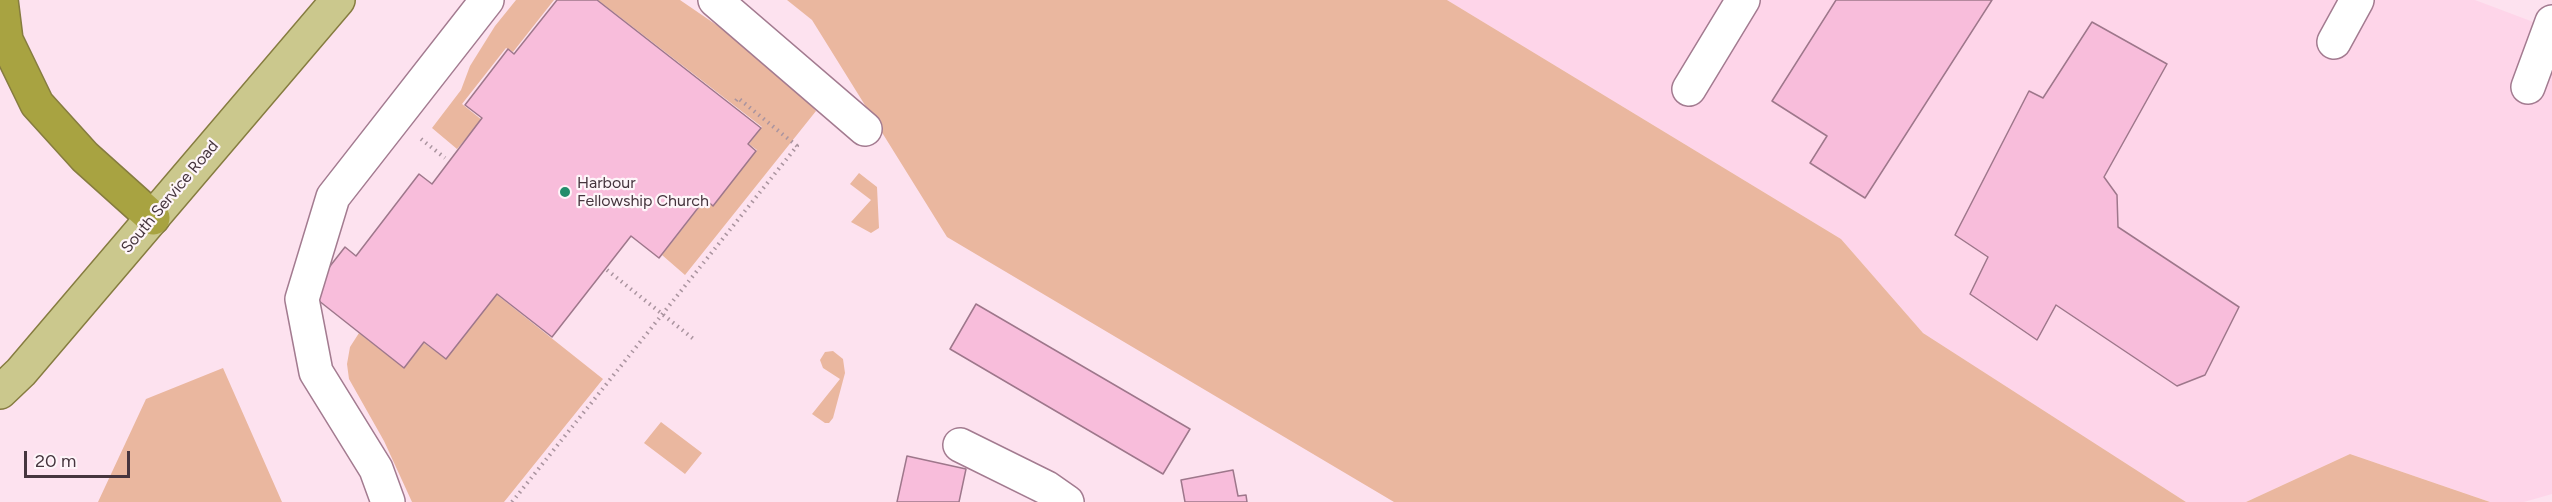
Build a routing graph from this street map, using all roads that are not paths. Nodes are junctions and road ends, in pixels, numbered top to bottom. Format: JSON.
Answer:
{"nodes":[{"id":1,"x":1,"y":0,"type":"edge"},
{"id":2,"x":338,"y":0,"type":"edge"},
{"id":3,"x":487,"y":0,"type":"edge"},
{"id":4,"x":715,"y":0,"type":"edge"},
{"id":5,"x":1743,"y":0,"type":"edge"},
{"id":6,"x":2357,"y":0,"type":"edge"},
{"id":7,"x":2540,"y":0,"type":"edge"},
{"id":8,"x":2552,"y":4,"type":"edge"},
{"id":9,"x":2552,"y":22,"type":"edge"},
{"id":10,"x":2334,"y":42,"type":"dead end"},
{"id":11,"x":2528,"y":87,"type":"dead end"},
{"id":12,"x":1689,"y":89,"type":"dead end"},
{"id":13,"x":865,"y":129,"type":"dead end"},
{"id":14,"x":153,"y":218,"type":"junction"},
{"id":15,"x":0,"y":392,"type":"edge"},
{"id":16,"x":960,"y":445,"type":"dead end"},
{"id":17,"x":1053,"y":497,"type":"edge"},
{"id":18,"x":388,"y":502,"type":"edge"}],
"edges":[{"from":1,"to":14,"type":"highway"},
{"from":2,"to":14,"type":"main road","name":"South Service Road"},
{"from":3,"to":18,"type":"street"},
{"from":4,"to":13,"type":"street"},
{"from":5,"to":12,"type":"street"},
{"from":6,"to":10,"type":"street"},
{"from":7,"to":8,"type":"street"},
{"from":9,"to":11,"type":"street"},
{"from":14,"to":15,"type":"main road","name":"South Service Road"},
{"from":16,"to":17,"type":"street"}]}
